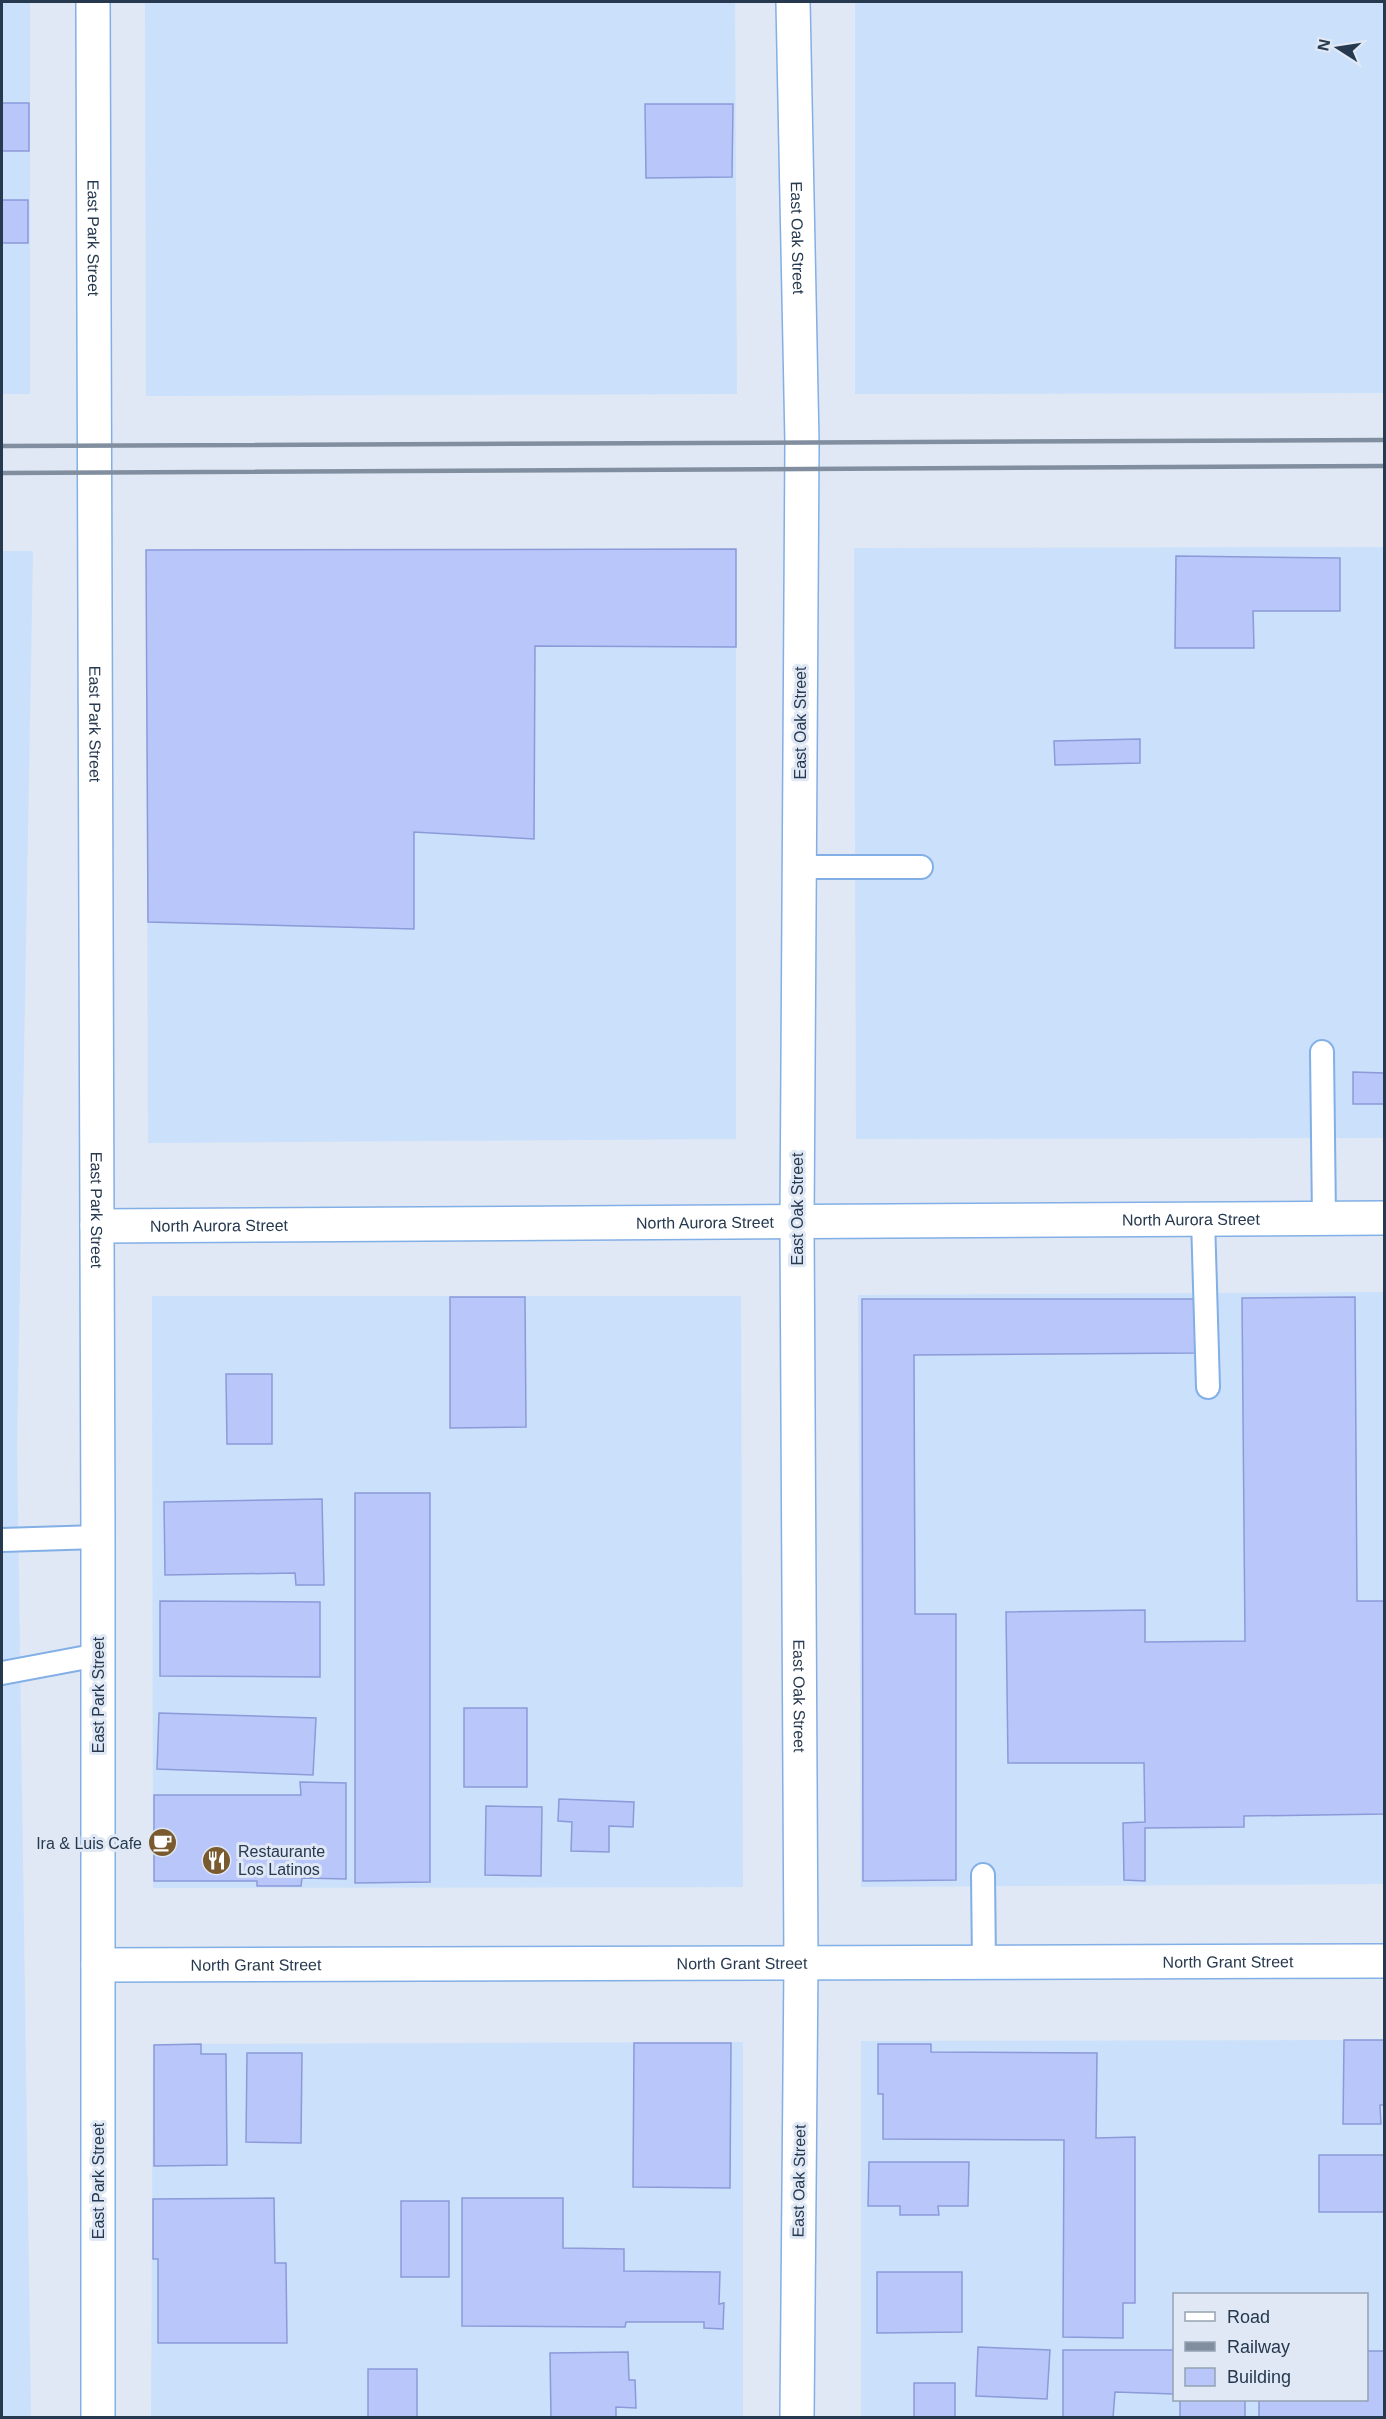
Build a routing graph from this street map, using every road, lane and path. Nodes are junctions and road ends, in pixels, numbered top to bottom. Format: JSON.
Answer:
{"nodes":[{"id":1,"x":93,"y":2,"type":"edge"},
{"id":2,"x":793,"y":2,"type":"edge"},
{"id":3,"x":799,"y":867,"type":"junction"},
{"id":4,"x":921,"y":867,"type":"dead end"},
{"id":5,"x":1322,"y":1052,"type":"dead end"},
{"id":6,"x":1384,"y":1218,"type":"edge"},
{"id":7,"x":1203,"y":1219,"type":"junction"},
{"id":8,"x":1324,"y":1219,"type":"junction"},
{"id":9,"x":797,"y":1223,"type":"junction"},
{"id":10,"x":97,"y":1226,"type":"junction"},
{"id":11,"x":1208,"y":1387,"type":"dead end"},
{"id":12,"x":98,"y":1537,"type":"junction"},
{"id":13,"x":2,"y":1540,"type":"edge"},
{"id":14,"x":98,"y":1655,"type":"junction"},
{"id":15,"x":2,"y":1673,"type":"edge"},
{"id":16,"x":983,"y":1875,"type":"dead end"},
{"id":17,"x":1384,"y":1961,"type":"edge"},
{"id":18,"x":984,"y":1963,"type":"junction"},
{"id":19,"x":801,"y":1964,"type":"junction"},
{"id":20,"x":98,"y":1965,"type":"junction"},
{"id":21,"x":98,"y":2418,"type":"edge"},
{"id":22,"x":797,"y":2418,"type":"edge"}],
"edges":[{"from":1,"to":10,"type":"street","name":"East Park Street"},
{"from":2,"to":3,"type":"street","name":"East Oak Street"},
{"from":3,"to":4,"type":"lane"},
{"from":3,"to":9,"type":"street","name":"East Oak Street"},
{"from":5,"to":8,"type":"lane"},
{"from":6,"to":8,"type":"street","name":"North Aurora Street"},
{"from":7,"to":8,"type":"street","name":"North Aurora Street"},
{"from":7,"to":9,"type":"street","name":"North Aurora Street"},
{"from":7,"to":11,"type":"lane"},
{"from":9,"to":10,"type":"street","name":"North Aurora Street"},
{"from":9,"to":19,"type":"street","name":"East Oak Street"},
{"from":10,"to":12,"type":"street","name":"East Park Street"},
{"from":12,"to":13,"type":"lane"},
{"from":12,"to":14,"type":"street","name":"East Park Street"},
{"from":14,"to":15,"type":"lane"},
{"from":14,"to":20,"type":"street","name":"East Park Street"},
{"from":16,"to":18,"type":"lane"},
{"from":17,"to":18,"type":"street","name":"North Grant Street"},
{"from":18,"to":19,"type":"street","name":"North Grant Street"},
{"from":19,"to":20,"type":"street","name":"North Grant Street"},
{"from":19,"to":22,"type":"street","name":"East Oak Street"},
{"from":20,"to":21,"type":"street","name":"East Park Street"}]}
